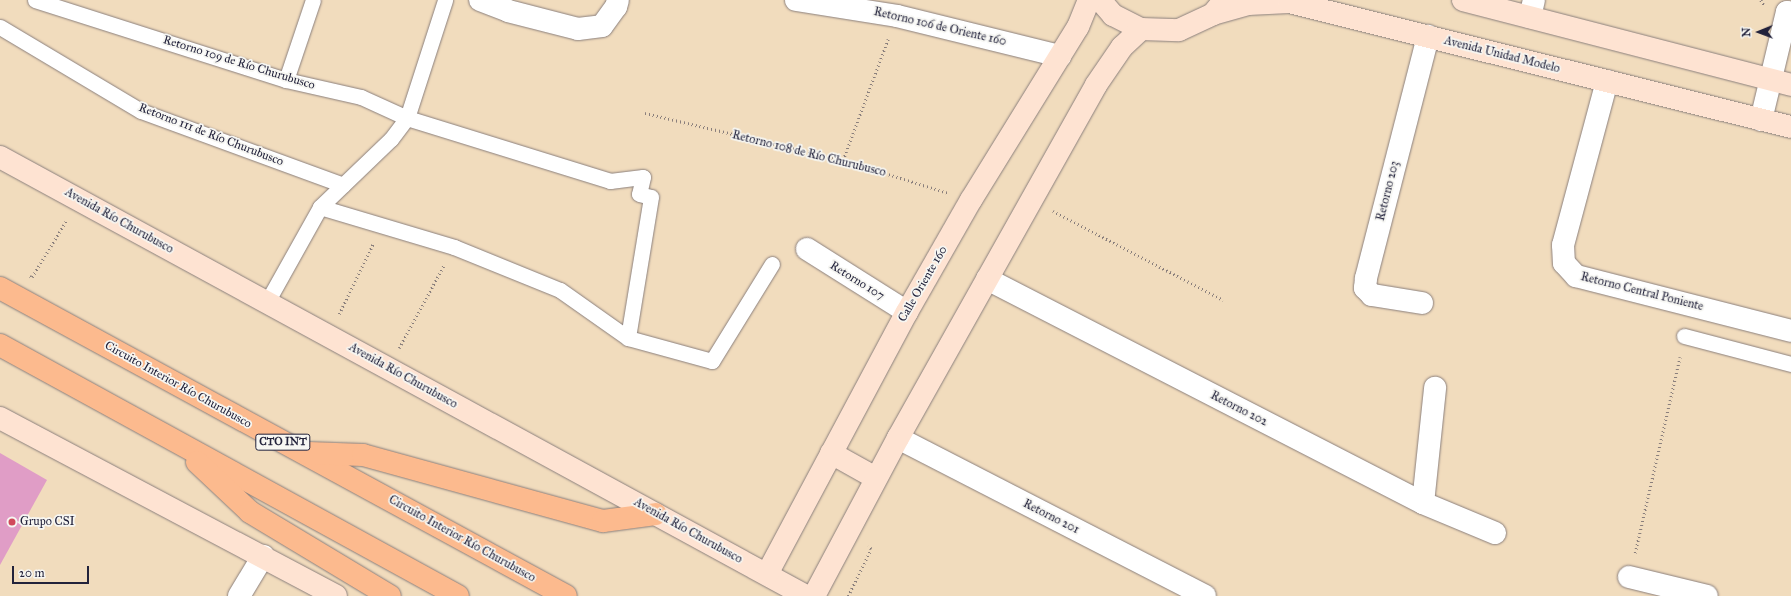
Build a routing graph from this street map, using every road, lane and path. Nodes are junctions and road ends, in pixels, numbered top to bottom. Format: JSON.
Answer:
{"nodes":[{"id":1,"x":35,"y":0,"type":"edge"},
{"id":2,"x":313,"y":0,"type":"edge"},
{"id":3,"x":445,"y":0,"type":"edge"},
{"id":4,"x":480,"y":0,"type":"edge"},
{"id":5,"x":618,"y":0,"type":"edge"},
{"id":6,"x":796,"y":0,"type":"edge"},
{"id":7,"x":1089,"y":0,"type":"edge"},
{"id":8,"x":1100,"y":0,"type":"edge"},
{"id":9,"x":1463,"y":0,"type":"edge"},
{"id":10,"x":819,"y":1,"type":"edge"},
{"id":11,"x":509,"y":6,"type":"edge"},
{"id":12,"x":1218,"y":7,"type":"edge"},
{"id":13,"x":1532,"y":9,"type":"edge"},
{"id":14,"x":1791,"y":13,"type":"edge"},
{"id":15,"x":897,"y":16,"type":"junction"},
{"id":16,"x":0,"y":27,"type":"edge"},
{"id":17,"x":1141,"y":29,"type":"junction"},
{"id":18,"x":1428,"y":36,"type":"junction"},
{"id":19,"x":1060,"y":56,"type":"junction"},
{"id":20,"x":286,"y":80,"type":"junction"},
{"id":21,"x":1607,"y":81,"type":"junction"},
{"id":22,"x":1781,"y":82,"type":"edge"},
{"id":23,"x":645,"y":113,"type":"dead end"},
{"id":24,"x":407,"y":118,"type":"junction"},
{"id":25,"x":1761,"y":120,"type":"junction"},
{"id":26,"x":1791,"y":127,"type":"edge"},
{"id":27,"x":0,"y":157,"type":"edge"},
{"id":28,"x":843,"y":160,"type":"junction"},
{"id":29,"x":343,"y":185,"type":"junction"},
{"id":30,"x":80,"y":200,"type":"junction"},
{"id":31,"x":971,"y":200,"type":"junction"},
{"id":32,"x":1031,"y":201,"type":"junction"},
{"id":33,"x":320,"y":206,"type":"junction"},
{"id":34,"x":382,"y":226,"type":"junction"},
{"id":35,"x":454,"y":247,"type":"junction"},
{"id":36,"x":807,"y":249,"type":"dead end"},
{"id":37,"x":772,"y":264,"type":"dead end"},
{"id":38,"x":32,"y":277,"type":"dead end"},
{"id":39,"x":986,"y":279,"type":"junction"},
{"id":40,"x":0,"y":288,"type":"edge"},
{"id":41,"x":1223,"y":300,"type":"dead end"},
{"id":42,"x":267,"y":302,"type":"junction"},
{"id":43,"x":1422,"y":303,"type":"dead end"},
{"id":44,"x":907,"y":312,"type":"junction"},
{"id":45,"x":1791,"y":331,"type":"edge"},
{"id":46,"x":329,"y":336,"type":"junction"},
{"id":47,"x":1684,"y":336,"type":"joint"},
{"id":48,"x":628,"y":338,"type":"junction"},
{"id":49,"x":0,"y":345,"type":"edge"},
{"id":50,"x":1791,"y":364,"type":"edge"},
{"id":51,"x":389,"y":368,"type":"junction"},
{"id":52,"x":1435,"y":388,"type":"dead end"},
{"id":53,"x":0,"y":418,"type":"edge"},
{"id":54,"x":898,"y":438,"type":"junction"},
{"id":55,"x":175,"y":441,"type":"junction"},
{"id":56,"x":302,"y":452,"type":"junction"},
{"id":57,"x":831,"y":453,"type":"junction"},
{"id":58,"x":876,"y":478,"type":"junction"},
{"id":59,"x":1423,"y":503,"type":"junction"},
{"id":60,"x":656,"y":514,"type":"junction"},
{"id":61,"x":1495,"y":533,"type":"dead end"},
{"id":62,"x":870,"y":549,"type":"dead end"},
{"id":63,"x":263,"y":556,"type":"junction"},
{"id":64,"x":767,"y":574,"type":"junction"},
{"id":65,"x":1629,"y":577,"type":"joint"},
{"id":66,"x":323,"y":593,"type":"edge"},
{"id":67,"x":239,"y":596,"type":"edge"},
{"id":68,"x":390,"y":596,"type":"edge"},
{"id":69,"x":458,"y":596,"type":"edge"},
{"id":70,"x":566,"y":596,"type":"edge"},
{"id":71,"x":806,"y":596,"type":"edge"},
{"id":72,"x":814,"y":596,"type":"edge"},
{"id":73,"x":848,"y":596,"type":"edge"},
{"id":74,"x":1205,"y":596,"type":"edge"},
{"id":75,"x":1707,"y":596,"type":"edge"}],
"edges":[{"from":1,"to":20,"type":"lane","name":"Retorno 109 de Río Churubusco"},
{"from":2,"to":20,"type":"lane"},
{"from":3,"to":24,"type":"lane"},
{"from":4,"to":11,"type":"street"},
{"from":5,"to":11,"type":"street"},
{"from":6,"to":10,"type":"street","name":"Retorno 106 de Oriente 160"},
{"from":7,"to":19,"type":"street","name":"Calle Oriente 160"},
{"from":8,"to":17,"type":"street"},
{"from":9,"to":13,"type":"street"},
{"from":10,"to":15,"type":"street","name":"Retorno 106 de Oriente 160"},
{"from":12,"to":17,"type":"street","name":"Avenida Unidad Modelo"},
{"from":12,"to":18,"type":"street","name":"Avenida Unidad Modelo"},
{"from":13,"to":22,"type":"street"},
{"from":14,"to":22,"type":"street"},
{"from":15,"to":19,"type":"street","name":"Retorno 106 de Oriente 160"},
{"from":15,"to":28,"type":"path"},
{"from":16,"to":29,"type":"lane","name":"Retorno 111 de Río Churubusco"},
{"from":17,"to":32,"type":"street"},
{"from":18,"to":21,"type":"street","name":"Avenida Unidad Modelo"},
{"from":18,"to":43,"type":"street","name":"Retorno 203"},
{"from":19,"to":31,"type":"street","name":"Calle Oriente 160"},
{"from":20,"to":24,"type":"lane","name":"Retorno 109 de Río Churubusco"},
{"from":21,"to":25,"type":"street","name":"Avenida Unidad Modelo"},
{"from":21,"to":45,"type":"street","name":"Retorno Central Poniente"},
{"from":22,"to":25,"type":"street"},
{"from":23,"to":28,"type":"path","name":"Retorno 108 de Río Churubusco"},
{"from":24,"to":29,"type":"lane"},
{"from":24,"to":48,"type":"lane","name":"Retorno 109 de Río Churubusco"},
{"from":25,"to":26,"type":"street","name":"Avenida Unidad Modelo"},
{"from":27,"to":30,"type":"street","name":"Avenida Río Churubusco"},
{"from":28,"to":31,"type":"path","name":"Retorno 108 de Río Churubusco"},
{"from":29,"to":33,"type":"lane"},
{"from":30,"to":38,"type":"path"},
{"from":30,"to":42,"type":"street","name":"Avenida Río Churubusco"},
{"from":31,"to":44,"type":"street","name":"Calle Oriente 160"},
{"from":32,"to":39,"type":"street"},
{"from":32,"to":41,"type":"path"},
{"from":33,"to":34,"type":"lane"},
{"from":33,"to":42,"type":"lane"},
{"from":34,"to":35,"type":"lane"},
{"from":34,"to":46,"type":"path"},
{"from":35,"to":48,"type":"lane"},
{"from":35,"to":51,"type":"path"},
{"from":36,"to":44,"type":"street","name":"Retorno 107"},
{"from":37,"to":48,"type":"lane"},
{"from":39,"to":54,"type":"street"},
{"from":39,"to":59,"type":"street","name":"Retorno 202"},
{"from":40,"to":56,"type":"highway","name":"Circuito Interior Río Churubusco","number":"CTO INT"},
{"from":42,"to":46,"type":"street","name":"Avenida Río Churubusco"},
{"from":44,"to":57,"type":"street","name":"Calle Oriente 160"},
{"from":46,"to":51,"type":"street","name":"Avenida Río Churubusco"},
{"from":47,"to":50,"type":"lane"},
{"from":47,"to":65,"type":"path"},
{"from":49,"to":55,"type":"highway"},
{"from":51,"to":60,"type":"street","name":"Avenida Río Churubusco"},
{"from":52,"to":59,"type":"street"},
{"from":53,"to":63,"type":"street"},
{"from":54,"to":58,"type":"street"},
{"from":54,"to":74,"type":"street","name":"Retorno 201"},
{"from":55,"to":68,"type":"highway"},
{"from":55,"to":69,"type":"highway"},
{"from":56,"to":60,"type":"highway"},
{"from":56,"to":70,"type":"highway","name":"Circuito Interior Río Churubusco","number":"CTO INT"},
{"from":57,"to":58,"type":"street"},
{"from":57,"to":64,"type":"street","name":"Calle Oriente 160"},
{"from":58,"to":72,"type":"street"},
{"from":59,"to":61,"type":"street","name":"Retorno 202"},
{"from":60,"to":64,"type":"street","name":"Avenida Río Churubusco"},
{"from":62,"to":73,"type":"path"},
{"from":63,"to":66,"type":"street"},
{"from":63,"to":67,"type":"street"},
{"from":64,"to":71,"type":"street","name":"Avenida Río Churubusco"},
{"from":65,"to":75,"type":"street"}]}
